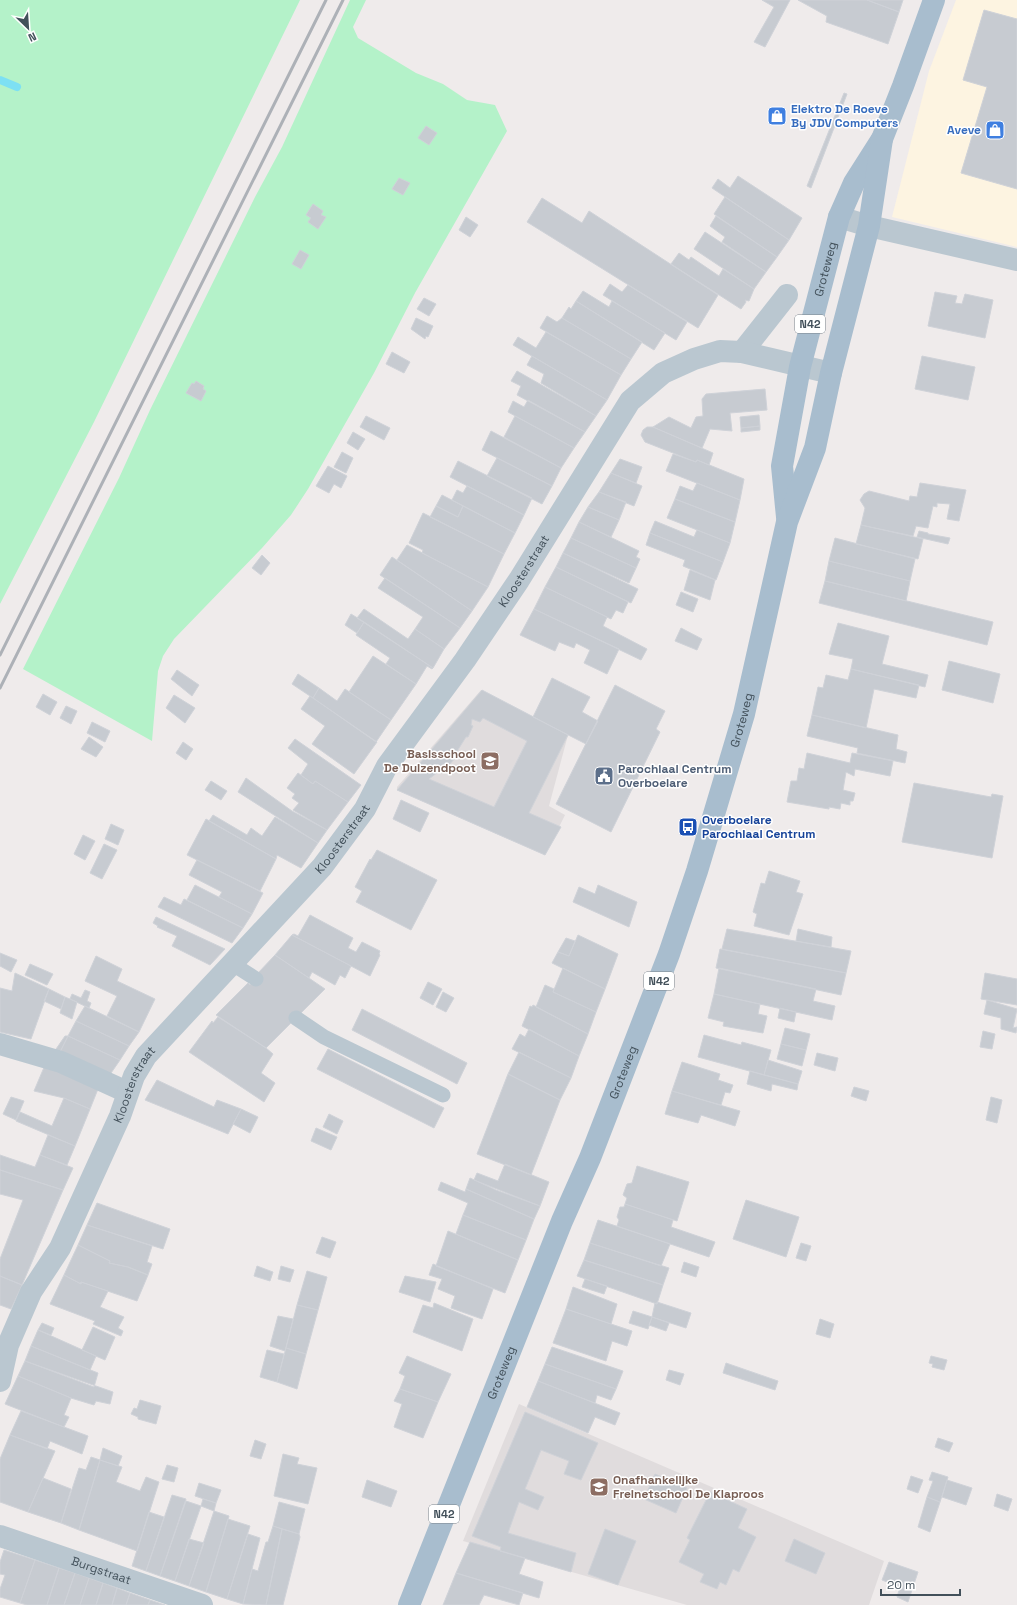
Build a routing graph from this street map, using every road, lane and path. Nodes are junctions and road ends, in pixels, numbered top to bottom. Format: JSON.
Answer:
{"nodes":[{"id":1,"x":934,"y":0,"type":"edge"},
{"id":2,"x":882,"y":139,"type":"junction"},
{"id":3,"x":839,"y":217,"type":"junction"},
{"id":4,"x":869,"y":226,"type":"junction"},
{"id":5,"x":1017,"y":260,"type":"edge"},
{"id":6,"x":787,"y":295,"type":"dead end"},
{"id":7,"x":742,"y":352,"type":"junction"},
{"id":8,"x":800,"y":367,"type":"junction"},
{"id":9,"x":831,"y":373,"type":"junction"},
{"id":10,"x":787,"y":522,"type":"junction"},
{"id":11,"x":231,"y":963,"type":"junction"},
{"id":12,"x":256,"y":979,"type":"dead end"},
{"id":13,"x":296,"y":1018,"type":"dead end"},
{"id":14,"x":0,"y":1044,"type":"edge"},
{"id":15,"x":127,"y":1092,"type":"junction"},
{"id":16,"x":443,"y":1095,"type":"dead end"},
{"id":17,"x":0,"y":1381,"type":"edge"},
{"id":18,"x":0,"y":1536,"type":"edge"},
{"id":19,"x":202,"y":1605,"type":"edge"},
{"id":20,"x":408,"y":1605,"type":"edge"}],
"edges":[{"from":1,"to":2,"type":"main road","name":"Groteweg","number":"N42"},
{"from":2,"to":3,"type":"main road","name":"Groteweg","number":"N42"},
{"from":2,"to":4,"type":"main road","name":"Groteweg","number":"N42"},
{"from":3,"to":4,"type":"street"},
{"from":3,"to":8,"type":"main road","name":"Groteweg","number":"N42"},
{"from":4,"to":5,"type":"street"},
{"from":4,"to":9,"type":"main road","name":"Groteweg","number":"N42"},
{"from":6,"to":7,"type":"street"},
{"from":7,"to":8,"type":"street","name":"Kloosterstraat"},
{"from":7,"to":11,"type":"street","name":"Kloosterstraat"},
{"from":8,"to":9,"type":"street"},
{"from":8,"to":10,"type":"main road","name":"Groteweg","number":"N42"},
{"from":9,"to":10,"type":"main road","name":"Groteweg","number":"N42"},
{"from":10,"to":20,"type":"main road","name":"Groteweg","number":"N42"},
{"from":11,"to":12,"type":"lane"},
{"from":11,"to":15,"type":"street","name":"Kloosterstraat"},
{"from":13,"to":16,"type":"lane"},
{"from":14,"to":15,"type":"street"},
{"from":15,"to":17,"type":"street","name":"Kloosterstraat"},
{"from":18,"to":19,"type":"street","name":"Burgstraat"}]}
